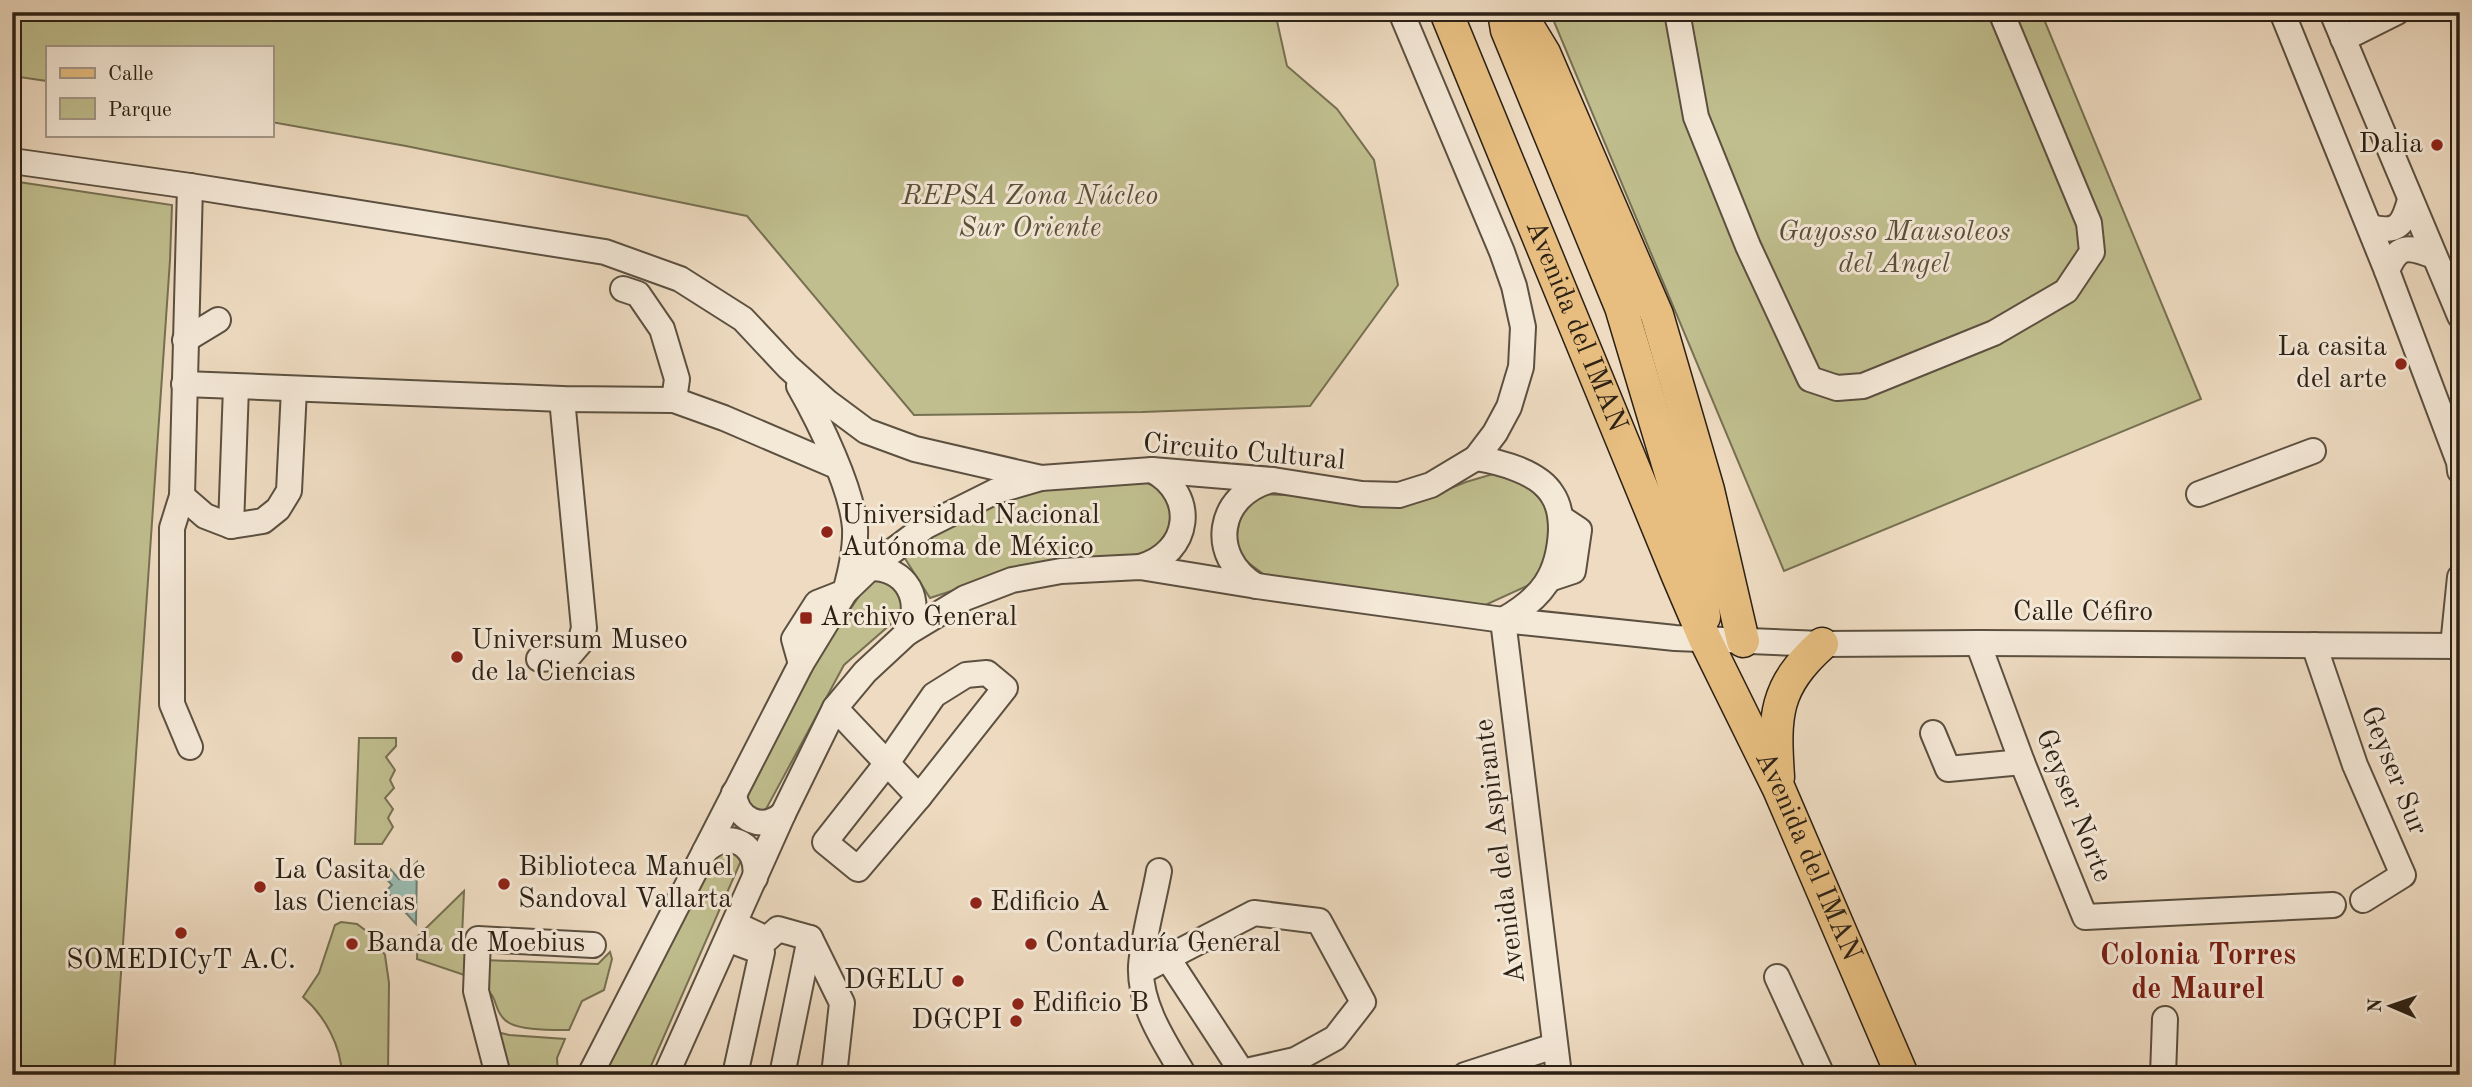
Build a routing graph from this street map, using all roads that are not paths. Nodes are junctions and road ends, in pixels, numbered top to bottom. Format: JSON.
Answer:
{"nodes":[{"id":1,"x":1401,"y":12,"type":"edge"},
{"id":2,"x":1446,"y":12,"type":"edge"},
{"id":3,"x":1504,"y":12,"type":"edge"},
{"id":4,"x":1519,"y":12,"type":"edge"},
{"id":5,"x":1677,"y":12,"type":"edge"},
{"id":6,"x":2001,"y":12,"type":"edge"},
{"id":7,"x":2282,"y":12,"type":"edge"},
{"id":8,"x":2332,"y":12,"type":"edge"},
{"id":9,"x":2397,"y":12,"type":"edge"},
{"id":10,"x":2343,"y":39,"type":"junction"},
{"id":11,"x":12,"y":161,"type":"edge"},
{"id":12,"x":190,"y":186,"type":"junction"},
{"id":13,"x":2410,"y":200,"type":"junction"},
{"id":14,"x":2370,"y":227,"type":"junction"},
{"id":15,"x":2434,"y":256,"type":"junction"},
{"id":16,"x":2387,"y":271,"type":"junction"},
{"id":17,"x":623,"y":289,"type":"dead end"},
{"id":18,"x":2460,"y":316,"type":"edge"},
{"id":19,"x":218,"y":320,"type":"dead end"},
{"id":20,"x":185,"y":340,"type":"junction"},
{"id":21,"x":788,"y":367,"type":"junction"},
{"id":22,"x":184,"y":384,"type":"junction"},
{"id":23,"x":236,"y":387,"type":"junction"},
{"id":24,"x":294,"y":388,"type":"junction"},
{"id":25,"x":562,"y":400,"type":"junction"},
{"id":26,"x":674,"y":400,"type":"junction"},
{"id":27,"x":2313,"y":451,"type":"dead end"},
{"id":28,"x":1476,"y":458,"type":"junction"},
{"id":29,"x":836,"y":466,"type":"junction"},
{"id":30,"x":1152,"y":470,"type":"junction"},
{"id":31,"x":2460,"y":471,"type":"edge"},
{"id":32,"x":1041,"y":478,"type":"junction"},
{"id":33,"x":1273,"y":480,"type":"junction"},
{"id":34,"x":2199,"y":494,"type":"dead end"},
{"id":35,"x":181,"y":496,"type":"junction"},
{"id":36,"x":231,"y":526,"type":"junction"},
{"id":37,"x":1140,"y":567,"type":"junction"},
{"id":38,"x":870,"y":568,"type":"junction"},
{"id":39,"x":2460,"y":577,"type":"edge"},
{"id":40,"x":1256,"y":586,"type":"junction"},
{"id":41,"x":845,"y":592,"type":"junction"},
{"id":42,"x":1503,"y":620,"type":"junction"},
{"id":43,"x":907,"y":633,"type":"junction"},
{"id":44,"x":1705,"y":639,"type":"junction"},
{"id":45,"x":1743,"y":641,"type":"junction"},
{"id":46,"x":1978,"y":643,"type":"junction"},
{"id":47,"x":1822,"y":644,"type":"junction"},
{"id":48,"x":2314,"y":645,"type":"junction"},
{"id":49,"x":2456,"y":646,"type":"edge"},
{"id":50,"x":540,"y":659,"type":"dead end"},
{"id":51,"x":835,"y":708,"type":"junction"},
{"id":52,"x":1933,"y":733,"type":"dead end"},
{"id":53,"x":190,"y":747,"type":"dead end"},
{"id":54,"x":2022,"y":762,"type":"junction"},
{"id":55,"x":887,"y":763,"type":"junction"},
{"id":56,"x":1779,"y":789,"type":"junction"},
{"id":57,"x":734,"y":793,"type":"junction"},
{"id":58,"x":919,"y":797,"type":"junction"},
{"id":59,"x":783,"y":814,"type":"junction"},
{"id":60,"x":705,"y":851,"type":"junction"},
{"id":61,"x":1159,"y":871,"type":"dead end"},
{"id":62,"x":755,"y":878,"type":"junction"},
{"id":63,"x":2363,"y":900,"type":"dead end"},
{"id":64,"x":2333,"y":905,"type":"dead end"},
{"id":65,"x":731,"y":931,"type":"junction"},
{"id":66,"x":810,"y":938,"type":"junction"},
{"id":67,"x":593,"y":945,"type":"dead end"},
{"id":68,"x":1167,"y":957,"type":"junction"},
{"id":69,"x":1142,"y":971,"type":"junction"},
{"id":70,"x":1777,"y":977,"type":"dead end"},
{"id":71,"x":2165,"y":1019,"type":"dead end"},
{"id":72,"x":615,"y":1025,"type":"junction"},
{"id":73,"x":1554,"y":1046,"type":"junction"},
{"id":74,"x":498,"y":1075,"type":"edge"},
{"id":75,"x":581,"y":1075,"type":"edge"},
{"id":76,"x":590,"y":1075,"type":"edge"},
{"id":77,"x":666,"y":1075,"type":"edge"},
{"id":78,"x":735,"y":1075,"type":"edge"},
{"id":79,"x":782,"y":1075,"type":"edge"},
{"id":80,"x":834,"y":1075,"type":"edge"},
{"id":81,"x":1184,"y":1075,"type":"edge"},
{"id":82,"x":1465,"y":1075,"type":"edge"},
{"id":83,"x":1559,"y":1075,"type":"edge"},
{"id":84,"x":1822,"y":1075,"type":"edge"},
{"id":85,"x":1902,"y":1075,"type":"edge"},
{"id":86,"x":2163,"y":1075,"type":"edge"}],
"edges":[{"from":1,"to":28,"type":"street","name":"Circuito Cultural"},
{"from":2,"to":44,"type":"main road","name":"Avenida del IMAN"},
{"from":3,"to":44,"type":"main road","name":"Avenida del IMAN"},
{"from":4,"to":45,"type":"main road"},
{"from":5,"to":6,"type":"street"},
{"from":7,"to":14,"type":"street"},
{"from":8,"to":10,"type":"street"},
{"from":9,"to":10,"type":"street"},
{"from":10,"to":13,"type":"street"},
{"from":11,"to":12,"type":"street"},
{"from":12,"to":20,"type":"street"},
{"from":12,"to":21,"type":"street"},
{"from":13,"to":14,"type":"street"},
{"from":13,"to":15,"type":"street"},
{"from":14,"to":16,"type":"street"},
{"from":15,"to":16,"type":"street"},
{"from":15,"to":18,"type":"street"},
{"from":16,"to":31,"type":"street"},
{"from":17,"to":26,"type":"street"},
{"from":19,"to":20,"type":"street"},
{"from":20,"to":22,"type":"street"},
{"from":21,"to":29,"type":"street"},
{"from":21,"to":32,"type":"street"},
{"from":22,"to":23,"type":"street"},
{"from":22,"to":35,"type":"street"},
{"from":23,"to":24,"type":"street"},
{"from":23,"to":36,"type":"street"},
{"from":24,"to":25,"type":"street"},
{"from":24,"to":36,"type":"street"},
{"from":25,"to":26,"type":"street"},
{"from":25,"to":50,"type":"street"},
{"from":26,"to":29,"type":"street"},
{"from":27,"to":34,"type":"street"},
{"from":28,"to":33,"type":"street","name":"Circuito Cultural"},
{"from":28,"to":42,"type":"street"},
{"from":29,"to":41,"type":"street"},
{"from":30,"to":32,"type":"street","name":"Circuito Cultural"},
{"from":30,"to":33,"type":"street","name":"Circuito Cultural"},
{"from":30,"to":37,"type":"street"},
{"from":32,"to":38,"type":"street","name":"Circuito Cultural"},
{"from":33,"to":40,"type":"street"},
{"from":35,"to":36,"type":"street"},
{"from":35,"to":53,"type":"street"},
{"from":37,"to":40,"type":"street"},
{"from":37,"to":43,"type":"street"},
{"from":38,"to":41,"type":"street","name":"Circuito Cultural"},
{"from":38,"to":43,"type":"street"},
{"from":39,"to":49,"type":"street"},
{"from":40,"to":42,"type":"street"},
{"from":41,"to":57,"type":"street","name":"Circuito Cultural"},
{"from":42,"to":44,"type":"street"},
{"from":42,"to":73,"type":"street","name":"Avenida del Aspirante"},
{"from":43,"to":51,"type":"street"},
{"from":44,"to":45,"type":"street","name":"Calle Céfiro"},
{"from":44,"to":56,"type":"main road","name":"Avenida del IMAN"},
{"from":45,"to":47,"type":"street","name":"Calle Céfiro"},
{"from":46,"to":47,"type":"street","name":"Calle Céfiro"},
{"from":46,"to":48,"type":"street","name":"Calle Céfiro"},
{"from":46,"to":54,"type":"street","name":"Geyser Norte"},
{"from":47,"to":56,"type":"main road"},
{"from":48,"to":49,"type":"street","name":"Calle Céfiro"},
{"from":48,"to":63,"type":"street","name":"Geyser Sur"},
{"from":51,"to":55,"type":"street"},
{"from":51,"to":59,"type":"street"},
{"from":52,"to":54,"type":"street"},
{"from":54,"to":64,"type":"street","name":"Geyser Norte"},
{"from":55,"to":58,"type":"street"},
{"from":55,"to":58,"type":"street"},
{"from":55,"to":58,"type":"street"},
{"from":56,"to":85,"type":"main road","name":"Avenida del IMAN"},
{"from":57,"to":59,"type":"street"},
{"from":57,"to":60,"type":"street","name":"Circuito Cultural"},
{"from":59,"to":62,"type":"street"},
{"from":60,"to":62,"type":"street"},
{"from":60,"to":72,"type":"street","name":"Circuito Cultural"},
{"from":61,"to":69,"type":"street"},
{"from":62,"to":65,"type":"street"},
{"from":65,"to":66,"type":"street"},
{"from":65,"to":77,"type":"street"},
{"from":65,"to":78,"type":"street"},
{"from":66,"to":79,"type":"street"},
{"from":66,"to":80,"type":"street"},
{"from":67,"to":74,"type":"street"},
{"from":68,"to":68,"type":"street"},
{"from":68,"to":69,"type":"street"},
{"from":69,"to":81,"type":"street"},
{"from":70,"to":84,"type":"street"},
{"from":71,"to":86,"type":"street"},
{"from":72,"to":75,"type":"street"},
{"from":72,"to":76,"type":"street","name":"Circuito Cultural"},
{"from":73,"to":82,"type":"street"},
{"from":73,"to":83,"type":"street","name":"Avenida del Aspirante"}]}
